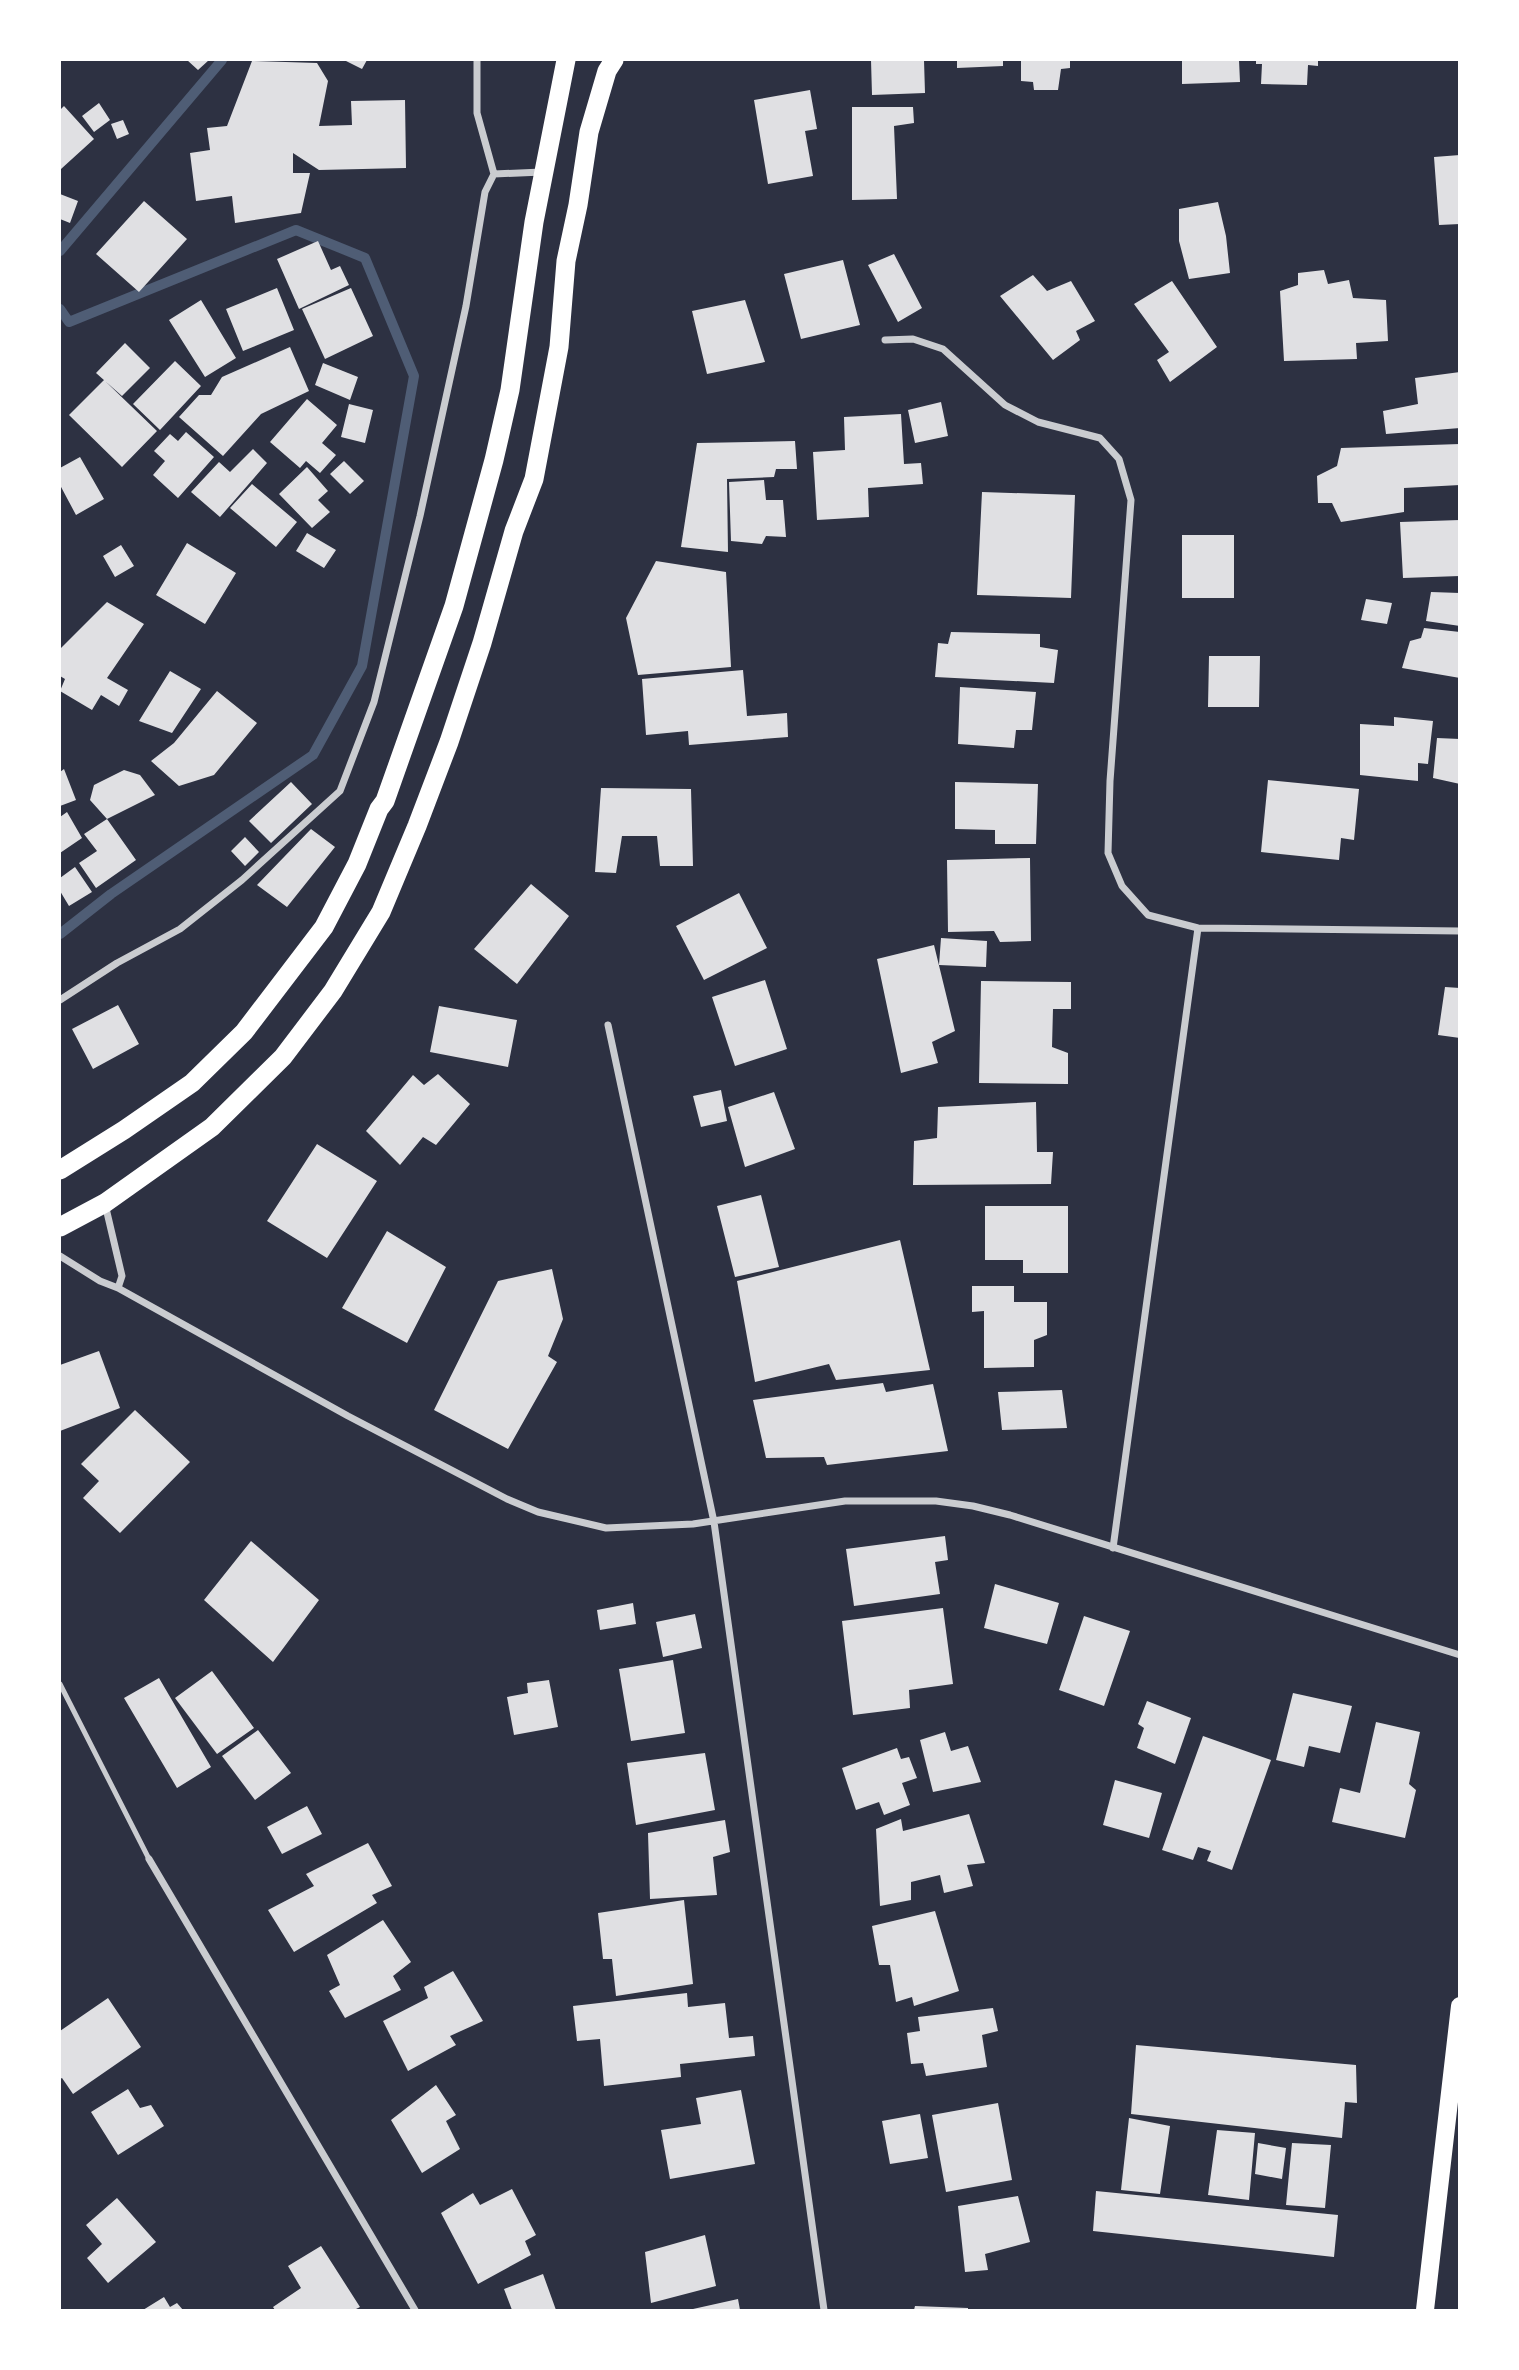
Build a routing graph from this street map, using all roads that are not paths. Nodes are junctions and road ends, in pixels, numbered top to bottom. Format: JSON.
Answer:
{"nodes":[{"id":1,"x":477,"y":60,"type":"edge"},
{"id":2,"x":566,"y":60,"type":"edge"},
{"id":3,"x":614,"y":60,"type":"edge"},
{"id":4,"x":543,"y":172,"type":"junction"},
{"id":5,"x":494,"y":174,"type":"junction"},
{"id":6,"x":885,"y":340,"type":"dead end"},
{"id":7,"x":1198,"y":928,"type":"junction"},
{"id":8,"x":1460,"y":931,"type":"edge"},
{"id":9,"x":60,"y":1000,"type":"edge"},
{"id":10,"x":608,"y":1025,"type":"dead end"},
{"id":11,"x":60,"y":1170,"type":"edge"},
{"id":12,"x":105,"y":1203,"type":"junction"},
{"id":13,"x":60,"y":1227,"type":"edge"},
{"id":14,"x":60,"y":1256,"type":"edge"},
{"id":15,"x":118,"y":1287,"type":"junction"},
{"id":16,"x":714,"y":1522,"type":"junction"},
{"id":17,"x":1113,"y":1548,"type":"junction"},
{"id":18,"x":1460,"y":1655,"type":"edge"},
{"id":19,"x":60,"y":1684,"type":"edge"},
{"id":20,"x":149,"y":1858,"type":"joint"},
{"id":21,"x":1460,"y":2006,"type":"edge"},
{"id":22,"x":415,"y":2311,"type":"edge"},
{"id":23,"x":824,"y":2311,"type":"edge"},
{"id":24,"x":1425,"y":2311,"type":"edge"}],
"edges":[{"from":1,"to":5,"type":"street"},
{"from":2,"to":4,"type":"highway"},
{"from":3,"to":12,"type":"highway"},
{"from":4,"to":5,"type":"street"},
{"from":4,"to":11,"type":"highway"},
{"from":5,"to":9,"type":"street"},
{"from":6,"to":7,"type":"street"},
{"from":7,"to":8,"type":"street"},
{"from":7,"to":17,"type":"street"},
{"from":10,"to":16,"type":"street"},
{"from":12,"to":13,"type":"highway"},
{"from":12,"to":15,"type":"street"},
{"from":14,"to":15,"type":"street"},
{"from":15,"to":16,"type":"street"},
{"from":16,"to":17,"type":"street"},
{"from":16,"to":23,"type":"street"},
{"from":17,"to":18,"type":"street"},
{"from":19,"to":20,"type":"lane"},
{"from":20,"to":22,"type":"street"},
{"from":21,"to":24,"type":"main road"}]}
